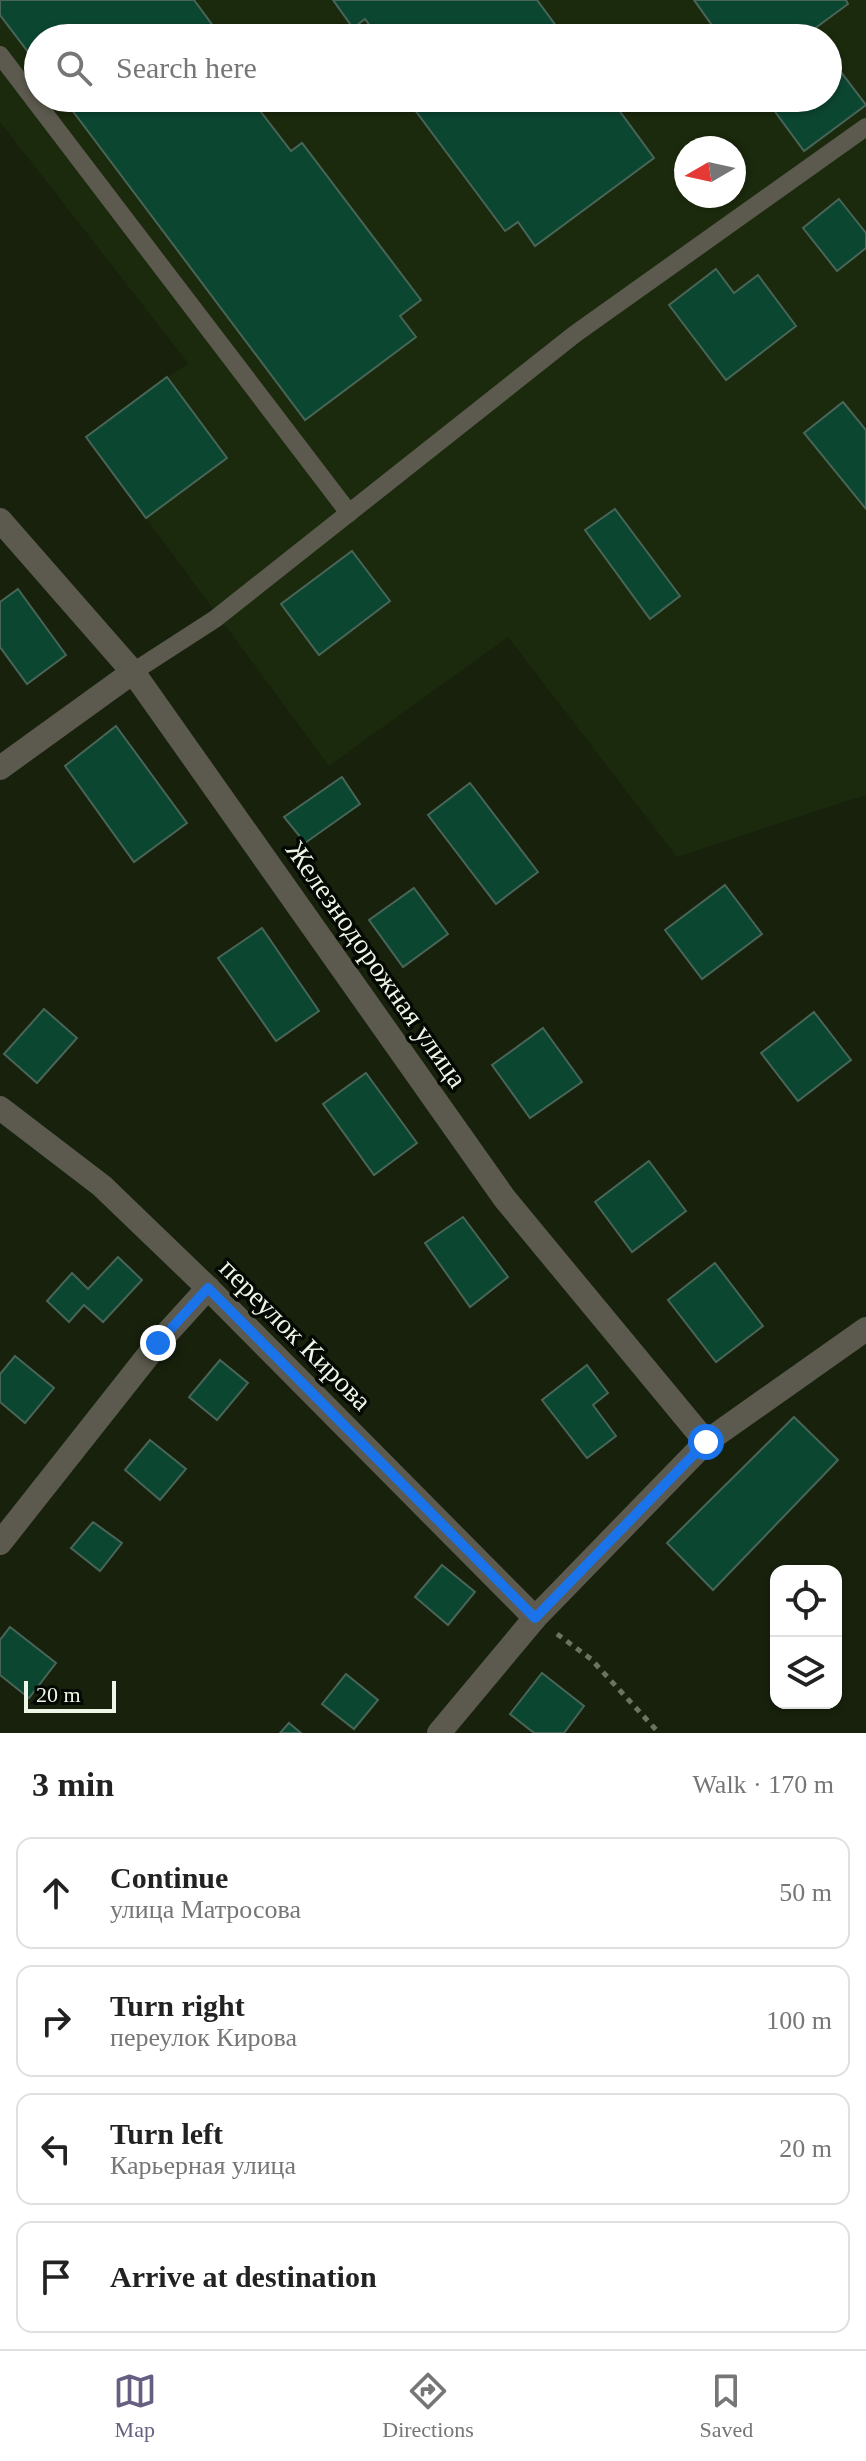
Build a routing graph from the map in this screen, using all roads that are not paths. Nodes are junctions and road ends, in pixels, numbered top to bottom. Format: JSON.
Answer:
{"nodes":[{"id":1,"x":0,"y":55,"type":"edge"},
{"id":2,"x":24,"y":86,"type":"edge"},
{"id":3,"x":43,"y":112,"type":"edge"},
{"id":4,"x":866,"y":127,"type":"edge"},
{"id":5,"x":349,"y":513,"type":"junction"},
{"id":6,"x":0,"y":520,"type":"edge"},
{"id":7,"x":133,"y":672,"type":"junction"},
{"id":8,"x":0,"y":768,"type":"edge"},
{"id":9,"x":0,"y":1108,"type":"edge"},
{"id":10,"x":208,"y":1288,"type":"junction"},
{"id":11,"x":866,"y":1329,"type":"edge"},
{"id":12,"x":706,"y":1442,"type":"junction"},
{"id":13,"x":0,"y":1543,"type":"edge"},
{"id":14,"x":535,"y":1618,"type":"junction"},
{"id":15,"x":439,"y":1733,"type":"edge"}],
"edges":[{"from":1,"to":2,"type":"lane"},
{"from":3,"to":5,"type":"lane"},
{"from":4,"to":5,"type":"lane"},
{"from":5,"to":7,"type":"lane"},
{"from":6,"to":7,"type":"street","name":"Железнодорожная улица"},
{"from":7,"to":8,"type":"street"},
{"from":7,"to":12,"type":"street","name":"Железнодорожная улица"},
{"from":9,"to":10,"type":"street","name":"переулок Кирова"},
{"from":10,"to":13,"type":"street"},
{"from":10,"to":14,"type":"street","name":"переулок Кирова"},
{"from":11,"to":12,"type":"street"},
{"from":12,"to":14,"type":"street"},
{"from":14,"to":15,"type":"street"}]}
